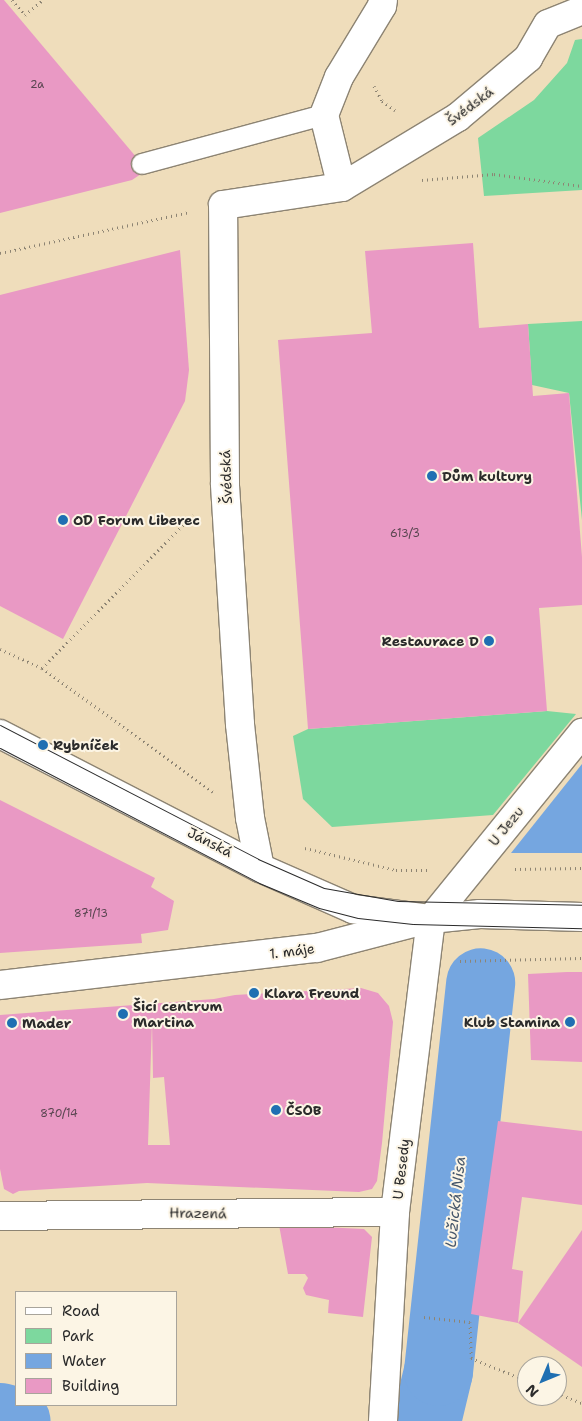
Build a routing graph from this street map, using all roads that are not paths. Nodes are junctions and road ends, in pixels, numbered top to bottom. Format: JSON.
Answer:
{"nodes":[{"id":1,"x":383,"y":0,"type":"edge"},
{"id":2,"x":582,"y":10,"type":"edge"},
{"id":3,"x":324,"y":115,"type":"junction"},
{"id":4,"x":142,"y":164,"type":"dead end"},
{"id":5,"x":342,"y":187,"type":"junction"},
{"id":6,"x":582,"y":733,"type":"edge"},
{"id":7,"x":0,"y":734,"type":"edge"},
{"id":8,"x":260,"y":868,"type":"junction"},
{"id":9,"x":582,"y":917,"type":"edge"},
{"id":10,"x":431,"y":919,"type":"junction"},
{"id":11,"x":0,"y":985,"type":"edge"},
{"id":12,"x":395,"y":1212,"type":"junction"},
{"id":13,"x":0,"y":1216,"type":"edge"},
{"id":14,"x":384,"y":1414,"type":"edge"}],
"edges":[{"from":1,"to":3,"type":"street"},
{"from":2,"to":5,"type":"street","name":"Švédská"},
{"from":3,"to":4,"type":"lane"},
{"from":3,"to":5,"type":"street"},
{"from":5,"to":8,"type":"street","name":"Švédská"},
{"from":6,"to":10,"type":"street","name":"U Jezu"},
{"from":7,"to":8,"type":"street","name":"Jánská"},
{"from":8,"to":10,"type":"street","name":"Jánská"},
{"from":9,"to":10,"type":"street","name":"1. máje"},
{"from":10,"to":11,"type":"street","name":"1. máje"},
{"from":10,"to":12,"type":"street","name":"U Besedy"},
{"from":12,"to":13,"type":"street","name":"Hrazená"},
{"from":12,"to":14,"type":"street","name":"U Besedy"}]}
